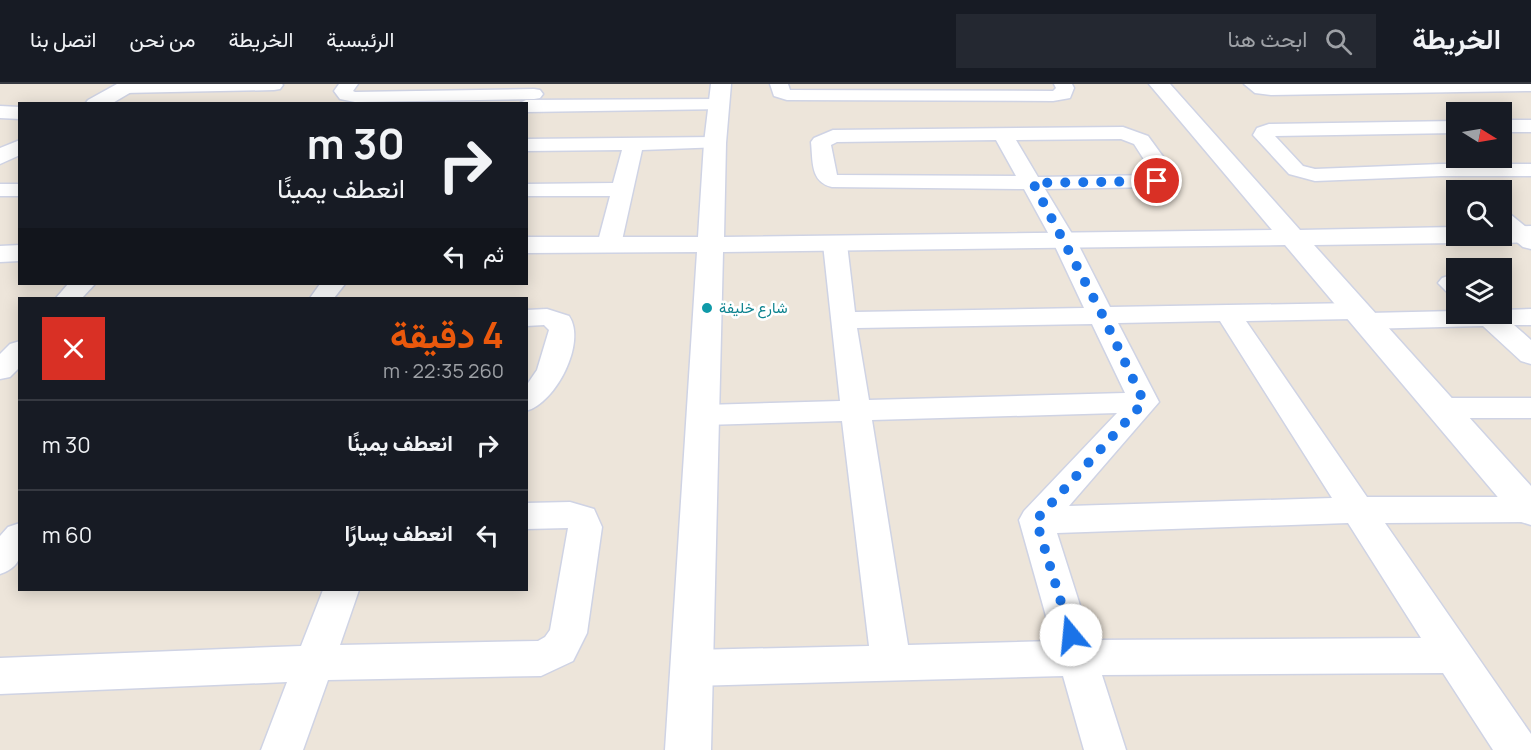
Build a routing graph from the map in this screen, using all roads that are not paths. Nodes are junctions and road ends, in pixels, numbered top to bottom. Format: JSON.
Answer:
{"nodes":[{"id":1,"x":349,"y":84,"type":"edge"},
{"id":2,"x":631,"y":84,"type":"edge"},
{"id":3,"x":779,"y":84,"type":"edge"},
{"id":4,"x":1063,"y":84,"type":"edge"},
{"id":5,"x":1159,"y":84,"type":"edge"},
{"id":6,"x":1253,"y":84,"type":"edge"},
{"id":7,"x":275,"y":85,"type":"edge"},
{"id":8,"x":127,"y":86,"type":"edge"},
{"id":9,"x":1421,"y":86,"type":"edge"},
{"id":10,"x":1531,"y":86,"type":"edge"},
{"id":11,"x":1397,"y":88,"type":"junction"},
{"id":12,"x":452,"y":89,"type":"edge"},
{"id":13,"x":899,"y":90,"type":"edge"},
{"id":14,"x":720,"y":95,"type":"edge"},
{"id":15,"x":944,"y":95,"type":"junction"},
{"id":16,"x":531,"y":100,"type":"edge"},
{"id":17,"x":99,"y":102,"type":"edge"},
{"id":18,"x":260,"y":102,"type":"edge"},
{"id":19,"x":1446,"y":104,"type":"edge"},
{"id":20,"x":626,"y":105,"type":"junction"},
{"id":21,"x":0,"y":112,"type":"edge"},
{"id":22,"x":18,"y":113,"type":"edge"},
{"id":23,"x":1512,"y":126,"type":"edge"},
{"id":24,"x":1531,"y":126,"type":"edge"},
{"id":25,"x":1421,"y":127,"type":"junction"},
{"id":26,"x":1446,"y":127,"type":"edge"},
{"id":27,"x":1388,"y":128,"type":"junction"},
{"id":28,"x":911,"y":135,"type":"junction"},
{"id":29,"x":959,"y":135,"type":"junction"},
{"id":30,"x":1003,"y":135,"type":"junction"},
{"id":31,"x":633,"y":144,"type":"junction"},
{"id":32,"x":715,"y":144,"type":"junction"},
{"id":33,"x":528,"y":145,"type":"edge"},
{"id":34,"x":18,"y":147,"type":"edge"},
{"id":35,"x":0,"y":157,"type":"edge"},
{"id":36,"x":1441,"y":170,"type":"junction"},
{"id":37,"x":1531,"y":170,"type":"edge"},
{"id":38,"x":1454,"y":180,"type":"edge"},
{"id":39,"x":1033,"y":183,"type":"junction"},
{"id":40,"x":622,"y":189,"type":"junction"},
{"id":41,"x":0,"y":190,"type":"edge"},
{"id":42,"x":18,"y":190,"type":"edge"},
{"id":43,"x":528,"y":190,"type":"edge"},
{"id":44,"x":1446,"y":235,"type":"edge"},
{"id":45,"x":1294,"y":238,"type":"junction"},
{"id":46,"x":1065,"y":242,"type":"junction"},
{"id":47,"x":712,"y":243,"type":"junction"},
{"id":48,"x":609,"y":244,"type":"junction"},
{"id":49,"x":836,"y":244,"type":"junction"},
{"id":50,"x":528,"y":245,"type":"edge"},
{"id":51,"x":18,"y":253,"type":"edge"},
{"id":52,"x":0,"y":254,"type":"edge"},
{"id":53,"x":81,"y":285,"type":"edge"},
{"id":54,"x":69,"y":297,"type":"edge"},
{"id":55,"x":1228,"y":314,"type":"junction"},
{"id":56,"x":1103,"y":316,"type":"junction"},
{"id":57,"x":1360,"y":316,"type":"junction"},
{"id":58,"x":1446,"y":316,"type":"edge"},
{"id":59,"x":1512,"y":317,"type":"edge"},
{"id":60,"x":1531,"y":317,"type":"edge"},
{"id":61,"x":528,"y":318,"type":"edge"},
{"id":62,"x":843,"y":320,"type":"junction"},
{"id":63,"x":1497,"y":324,"type":"edge"},
{"id":64,"x":18,"y":352,"type":"edge"},
{"id":65,"x":1531,"y":355,"type":"edge"},
{"id":66,"x":0,"y":370,"type":"edge"},
{"id":67,"x":528,"y":400,"type":"edge"},
{"id":68,"x":1144,"y":402,"type":"junction"},
{"id":69,"x":1442,"y":408,"type":"junction"},
{"id":70,"x":1531,"y":408,"type":"edge"},
{"id":71,"x":856,"y":411,"type":"junction"},
{"id":72,"x":704,"y":415,"type":"junction"},
{"id":73,"x":1357,"y":510,"type":"junction"},
{"id":74,"x":1529,"y":510,"type":"edge"},
{"id":75,"x":528,"y":516,"type":"edge"},
{"id":76,"x":1036,"y":520,"type":"junction"},
{"id":77,"x":18,"y":539,"type":"edge"},
{"id":78,"x":0,"y":560,"type":"edge"},
{"id":79,"x":341,"y":591,"type":"edge"},
{"id":80,"x":1453,"y":655,"type":"junction"},
{"id":81,"x":1078,"y":658,"type":"junction"},
{"id":82,"x":313,"y":663,"type":"junction"},
{"id":83,"x":891,"y":663,"type":"junction"},
{"id":84,"x":692,"y":668,"type":"junction"},
{"id":85,"x":0,"y":676,"type":"edge"},
{"id":86,"x":282,"y":750,"type":"edge"},
{"id":87,"x":688,"y":750,"type":"edge"},
{"id":88,"x":1105,"y":750,"type":"edge"},
{"id":89,"x":1517,"y":750,"type":"edge"}],
"edges":[{"from":1,"to":12,"type":"street"},
{"from":2,"to":20,"type":"street"},
{"from":3,"to":13,"type":"street"},
{"from":4,"to":15,"type":"street"},
{"from":5,"to":45,"type":"street"},
{"from":6,"to":11,"type":"street"},
{"from":7,"to":8,"type":"street"},
{"from":7,"to":18,"type":"street"},
{"from":8,"to":17,"type":"street"},
{"from":9,"to":10,"type":"street"},
{"from":9,"to":11,"type":"street"},
{"from":9,"to":19,"type":"street"},
{"from":11,"to":25,"type":"street"},
{"from":12,"to":16,"type":"street"},
{"from":13,"to":15,"type":"street"},
{"from":13,"to":28,"type":"street"},
{"from":14,"to":20,"type":"street"},
{"from":14,"to":32,"type":"street"},
{"from":15,"to":29,"type":"street"},
{"from":16,"to":20,"type":"street"},
{"from":21,"to":22,"type":"street"},
{"from":23,"to":24,"type":"street"},
{"from":25,"to":26,"type":"street"},
{"from":25,"to":27,"type":"street"},
{"from":27,"to":36,"type":"street"},
{"from":27,"to":36,"type":"street"},
{"from":28,"to":29,"type":"street"},
{"from":28,"to":39,"type":"street"},
{"from":29,"to":30,"type":"street"},
{"from":30,"to":39,"type":"street"},
{"from":30,"to":39,"type":"street"},
{"from":31,"to":32,"type":"street"},
{"from":31,"to":33,"type":"street"},
{"from":31,"to":40,"type":"street"},
{"from":32,"to":47,"type":"street"},
{"from":34,"to":35,"type":"street"},
{"from":36,"to":37,"type":"street"},
{"from":36,"to":38,"type":"street"},
{"from":39,"to":46,"type":"street"},
{"from":40,"to":43,"type":"street"},
{"from":40,"to":48,"type":"street"},
{"from":41,"to":42,"type":"street"},
{"from":44,"to":45,"type":"street"},
{"from":45,"to":46,"type":"street"},
{"from":45,"to":57,"type":"street"},
{"from":46,"to":49,"type":"street"},
{"from":46,"to":56,"type":"street"},
{"from":47,"to":48,"type":"street"},
{"from":47,"to":49,"type":"street"},
{"from":47,"to":72,"type":"street"},
{"from":48,"to":50,"type":"street"},
{"from":49,"to":62,"type":"street"},
{"from":51,"to":52,"type":"street"},
{"from":53,"to":54,"type":"street"},
{"from":55,"to":56,"type":"street"},
{"from":55,"to":57,"type":"street"},
{"from":55,"to":73,"type":"street"},
{"from":56,"to":62,"type":"street"},
{"from":56,"to":68,"type":"street"},
{"from":57,"to":58,"type":"street"},
{"from":57,"to":69,"type":"street"},
{"from":59,"to":60,"type":"street"},
{"from":61,"to":67,"type":"street"},
{"from":62,"to":71,"type":"street"},
{"from":63,"to":65,"type":"street"},
{"from":64,"to":66,"type":"street"},
{"from":68,"to":71,"type":"street"},
{"from":68,"to":76,"type":"street"},
{"from":69,"to":70,"type":"street"},
{"from":69,"to":74,"type":"street"},
{"from":71,"to":72,"type":"street"},
{"from":71,"to":83,"type":"street"},
{"from":72,"to":84,"type":"street"},
{"from":73,"to":74,"type":"street"},
{"from":73,"to":76,"type":"street"},
{"from":73,"to":80,"type":"street"},
{"from":75,"to":82,"type":"street"},
{"from":76,"to":81,"type":"street"},
{"from":77,"to":78,"type":"street"},
{"from":79,"to":82,"type":"street"},
{"from":80,"to":81,"type":"street"},
{"from":80,"to":89,"type":"street"},
{"from":81,"to":83,"type":"street"},
{"from":81,"to":88,"type":"street"},
{"from":82,"to":85,"type":"street"},
{"from":82,"to":86,"type":"street"},
{"from":83,"to":84,"type":"street"},
{"from":84,"to":87,"type":"street"}]}
